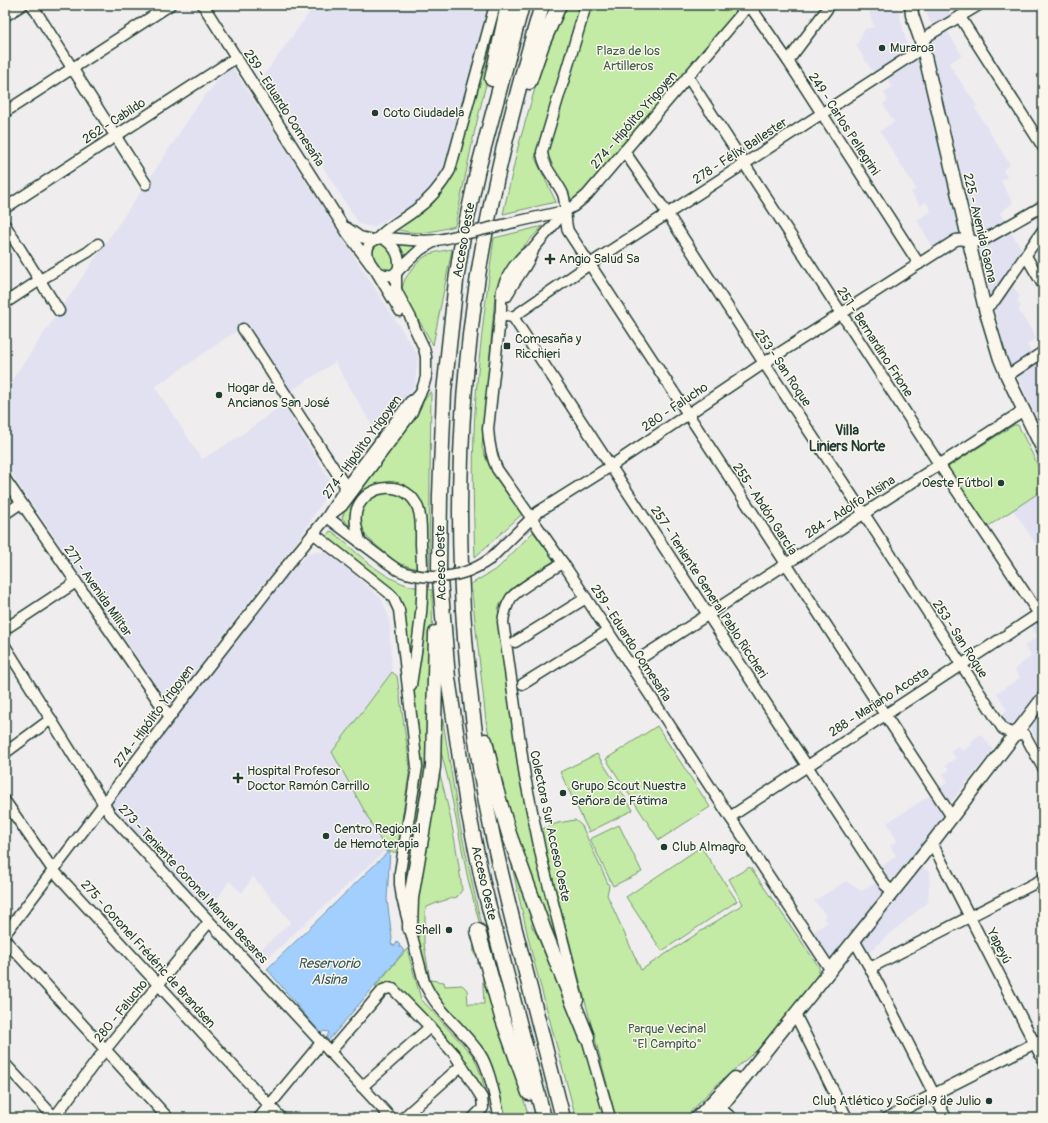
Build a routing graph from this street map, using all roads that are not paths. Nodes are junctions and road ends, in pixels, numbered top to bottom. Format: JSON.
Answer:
{"nodes":[{"id":1,"x":22,"y":5,"type":"edge"},
{"id":2,"x":32,"y":5,"type":"edge"},
{"id":3,"x":170,"y":5,"type":"edge"},
{"id":4,"x":203,"y":5,"type":"edge"},
{"id":5,"x":495,"y":5,"type":"edge"},
{"id":6,"x":508,"y":5,"type":"edge"},
{"id":7,"x":522,"y":5,"type":"edge"},
{"id":8,"x":542,"y":5,"type":"edge"},
{"id":9,"x":559,"y":5,"type":"edge"},
{"id":10,"x":586,"y":5,"type":"edge"},
{"id":11,"x":830,"y":5,"type":"edge"},
{"id":12,"x":911,"y":5,"type":"edge"},
{"id":13,"x":979,"y":5,"type":"edge"},
{"id":14,"x":746,"y":6,"type":"edge"},
{"id":15,"x":5,"y":16,"type":"edge"},
{"id":16,"x":960,"y":17,"type":"junction"},
{"id":17,"x":922,"y":44,"type":"junction"},
{"id":18,"x":237,"y":58,"type":"junction"},
{"id":19,"x":788,"y":61,"type":"junction"},
{"id":20,"x":72,"y":69,"type":"junction"},
{"id":21,"x":688,"y":77,"type":"junction"},
{"id":22,"x":5,"y":112,"type":"edge"},
{"id":23,"x":821,"y":114,"type":"junction"},
{"id":24,"x":115,"y":136,"type":"junction"},
{"id":25,"x":1043,"y":147,"type":"edge"},
{"id":26,"x":504,"y":148,"type":"junction"},
{"id":27,"x":624,"y":151,"type":"junction"},
{"id":28,"x":744,"y":164,"type":"junction"},
{"id":29,"x":476,"y":173,"type":"junction"},
{"id":30,"x":146,"y":184,"type":"dead end"},
{"id":31,"x":1043,"y":206,"type":"edge"},
{"id":32,"x":5,"y":208,"type":"edge"},
{"id":33,"x":565,"y":211,"type":"junction"},
{"id":34,"x":667,"y":214,"type":"junction"},
{"id":35,"x":5,"y":225,"type":"edge"},
{"id":36,"x":344,"y":226,"type":"junction"},
{"id":37,"x":1043,"y":230,"type":"edge"},
{"id":38,"x":378,"y":239,"type":"junction"},
{"id":39,"x":440,"y":239,"type":"junction"},
{"id":40,"x":969,"y":241,"type":"junction"},
{"id":41,"x":98,"y":244,"type":"dead end"},
{"id":42,"x":1026,"y":256,"type":"junction"},
{"id":43,"x":590,"y":264,"type":"junction"},
{"id":44,"x":919,"y":264,"type":"junction"},
{"id":45,"x":374,"y":268,"type":"junction"},
{"id":46,"x":397,"y":272,"type":"junction"},
{"id":47,"x":40,"y":280,"type":"junction"},
{"id":48,"x":1043,"y":284,"type":"edge"},
{"id":49,"x":5,"y":303,"type":"edge"},
{"id":50,"x":985,"y":309,"type":"junction"},
{"id":51,"x":60,"y":311,"type":"dead end"},
{"id":52,"x":501,"y":312,"type":"junction"},
{"id":53,"x":841,"y":314,"type":"junction"},
{"id":54,"x":513,"y":317,"type":"junction"},
{"id":55,"x":415,"y":328,"type":"junction"},
{"id":56,"x":243,"y":330,"type":"dead end"},
{"id":57,"x":1043,"y":352,"type":"edge"},
{"id":58,"x":764,"y":363,"type":"junction"},
{"id":59,"x":427,"y":367,"type":"joint"},
{"id":60,"x":1006,"y":376,"type":"junction"},
{"id":61,"x":419,"y":396,"type":"junction"},
{"id":62,"x":1024,"y":410,"type":"junction"},
{"id":63,"x":688,"y":414,"type":"junction"},
{"id":64,"x":1043,"y":450,"type":"edge"},
{"id":65,"x":939,"y":464,"type":"junction"},
{"id":66,"x":611,"y":466,"type":"junction"},
{"id":67,"x":5,"y":480,"type":"edge"},
{"id":68,"x":346,"y":487,"type":"junction"},
{"id":69,"x":21,"y":503,"type":"junction"},
{"id":70,"x":864,"y":513,"type":"junction"},
{"id":71,"x":5,"y":514,"type":"edge"},
{"id":72,"x":328,"y":517,"type":"junction"},
{"id":73,"x":532,"y":517,"type":"junction"},
{"id":74,"x":313,"y":534,"type":"junction"},
{"id":75,"x":362,"y":544,"type":"junction"},
{"id":76,"x":563,"y":563,"type":"junction"},
{"id":77,"x":785,"y":564,"type":"junction"},
{"id":78,"x":439,"y":567,"type":"junction"},
{"id":79,"x":76,"y":582,"type":"junction"},
{"id":80,"x":586,"y":598,"type":"junction"},
{"id":81,"x":709,"y":614,"type":"junction"},
{"id":82,"x":1042,"y":615,"type":"edge"},
{"id":83,"x":5,"y":629,"type":"edge"},
{"id":84,"x":608,"y":631,"type":"junction"},
{"id":85,"x":516,"y":642,"type":"dead end"},
{"id":86,"x":5,"y":646,"type":"edge"},
{"id":87,"x":466,"y":653,"type":"junction"},
{"id":88,"x":960,"y":664,"type":"junction"},
{"id":89,"x":630,"y":665,"type":"junction"},
{"id":90,"x":523,"y":684,"type":"dead end"},
{"id":91,"x":1043,"y":698,"type":"edge"},
{"id":92,"x":408,"y":702,"type":"junction"},
{"id":93,"x":884,"y":714,"type":"junction"},
{"id":94,"x":170,"y":716,"type":"junction"},
{"id":95,"x":51,"y":719,"type":"junction"},
{"id":96,"x":1015,"y":733,"type":"junction"},
{"id":97,"x":5,"y":753,"type":"edge"},
{"id":98,"x":807,"y":765,"type":"junction"},
{"id":99,"x":1043,"y":768,"type":"edge"},
{"id":100,"x":5,"y":801,"type":"edge"},
{"id":101,"x":103,"y":804,"type":"junction"},
{"id":102,"x":730,"y":817,"type":"junction"},
{"id":103,"x":952,"y":817,"type":"junction"},
{"id":104,"x":932,"y":843,"type":"junction"},
{"id":105,"x":53,"y":870,"type":"junction"},
{"id":106,"x":1043,"y":879,"type":"edge"},
{"id":107,"x":892,"y":891,"type":"junction"},
{"id":108,"x":970,"y":917,"type":"junction"},
{"id":109,"x":209,"y":922,"type":"junction"},
{"id":110,"x":410,"y":928,"type":"junction"},
{"id":111,"x":478,"y":931,"type":"dead end"},
{"id":112,"x":5,"y":934,"type":"edge"},
{"id":113,"x":5,"y":940,"type":"edge"},
{"id":114,"x":854,"y":940,"type":"junction"},
{"id":115,"x":870,"y":968,"type":"junction"},
{"id":116,"x":830,"y":969,"type":"junction"},
{"id":117,"x":158,"y":985,"type":"junction"},
{"id":118,"x":795,"y":1014,"type":"junction"},
{"id":119,"x":430,"y":1027,"type":"junction"},
{"id":120,"x":587,"y":1037,"type":"junction"},
{"id":121,"x":1039,"y":1041,"type":"edge"},
{"id":122,"x":321,"y":1043,"type":"junction"},
{"id":123,"x":106,"y":1050,"type":"junction"},
{"id":124,"x":330,"y":1052,"type":"junction"},
{"id":125,"x":1043,"y":1060,"type":"edge"},
{"id":126,"x":5,"y":1064,"type":"edge"},
{"id":127,"x":462,"y":1065,"type":"junction"},
{"id":128,"x":362,"y":1087,"type":"junction"},
{"id":129,"x":934,"y":1094,"type":"junction"},
{"id":130,"x":269,"y":1106,"type":"junction"},
{"id":131,"x":715,"y":1109,"type":"edge"},
{"id":132,"x":54,"y":1118,"type":"edge"},
{"id":133,"x":168,"y":1118,"type":"edge"},
{"id":134,"x":259,"y":1118,"type":"edge"},
{"id":135,"x":281,"y":1118,"type":"edge"},
{"id":136,"x":391,"y":1118,"type":"edge"},
{"id":137,"x":403,"y":1118,"type":"edge"},
{"id":138,"x":473,"y":1118,"type":"edge"},
{"id":139,"x":500,"y":1118,"type":"edge"},
{"id":140,"x":538,"y":1118,"type":"edge"},
{"id":141,"x":544,"y":1118,"type":"edge"},
{"id":142,"x":563,"y":1118,"type":"edge"},
{"id":143,"x":610,"y":1118,"type":"edge"},
{"id":144,"x":697,"y":1118,"type":"edge"},
{"id":145,"x":732,"y":1118,"type":"edge"},
{"id":146,"x":847,"y":1118,"type":"edge"},
{"id":147,"x":887,"y":1118,"type":"edge"},
{"id":148,"x":946,"y":1118,"type":"edge"}],
"edges":[{"from":1,"to":15,"type":"street"},
{"from":2,"to":20,"type":"street"},
{"from":3,"to":20,"type":"street"},
{"from":4,"to":18,"type":"street","name":"259 - Eduardo Comesaña"},
{"from":5,"to":38,"type":"street"},
{"from":6,"to":29,"type":"highway"},
{"from":7,"to":29,"type":"highway","name":"Acceso Oeste"},
{"from":8,"to":26,"type":"highway","name":"Acceso Oeste"},
{"from":9,"to":26,"type":"highway"},
{"from":10,"to":33,"type":"street"},
{"from":11,"to":19,"type":"street"},
{"from":12,"to":17,"type":"main road","name":"225 - Avenida Gaona"},
{"from":13,"to":16,"type":"street","name":"278 - Félix Ballester"},
{"from":14,"to":19,"type":"street","name":"249 - Carlos Pellegrini"},
{"from":14,"to":21,"type":"street","name":"274 - Hipólito Yrigoyen"},
{"from":16,"to":17,"type":"street","name":"278 - Félix Ballester"},
{"from":16,"to":25,"type":"street"},
{"from":17,"to":23,"type":"street","name":"278 - Félix Ballester"},
{"from":17,"to":40,"type":"main road","name":"225 - Avenida Gaona"},
{"from":18,"to":24,"type":"street","name":"262 - Cabildo"},
{"from":18,"to":36,"type":"street","name":"259 - Eduardo Comesaña"},
{"from":19,"to":23,"type":"street","name":"249 - Carlos Pellegrini"},
{"from":20,"to":22,"type":"street"},
{"from":20,"to":24,"type":"street"},
{"from":21,"to":27,"type":"street","name":"274 - Hipólito Yrigoyen"},
{"from":21,"to":28,"type":"street","name":"251 - Bernardino Frione"},
{"from":23,"to":28,"type":"street","name":"278 - Félix Ballester"},
{"from":23,"to":44,"type":"street","name":"249 - Carlos Pellegrini"},
{"from":24,"to":30,"type":"street"},
{"from":24,"to":32,"type":"street","name":"262 - Cabildo"},
{"from":26,"to":87,"type":"highway","name":"Acceso Oeste"},
{"from":27,"to":33,"type":"street","name":"274 - Hipólito Yrigoyen"},
{"from":27,"to":34,"type":"street","name":"253 - San Roque"},
{"from":28,"to":34,"type":"street","name":"278 - Félix Ballester"},
{"from":28,"to":53,"type":"street","name":"251 - Bernardino Frione"},
{"from":29,"to":78,"type":"highway","name":"Acceso Oeste"},
{"from":31,"to":40,"type":"street","name":"280 - Falucho"},
{"from":33,"to":39,"type":"street","bridge":true},
{"from":33,"to":43,"type":"street","name":"255 - Abdón García"},
{"from":33,"to":52,"type":"street","name":"274 - Hipólito Yrigoyen"},
{"from":34,"to":43,"type":"street","name":"278 - Félix Ballester"},
{"from":34,"to":58,"type":"street","name":"253 - San Roque"},
{"from":35,"to":47,"type":"street"},
{"from":36,"to":38,"type":"street","name":"259 - Eduardo Comesaña"},
{"from":36,"to":45,"type":"street","name":"259 - Eduardo Comesaña"},
{"from":37,"to":42,"type":"street"},
{"from":38,"to":39,"type":"street"},
{"from":38,"to":45,"type":"street"},
{"from":38,"to":46,"type":"street"},
{"from":39,"to":46,"type":"street"},
{"from":40,"to":44,"type":"street","name":"280 - Falucho"},
{"from":40,"to":50,"type":"main road","name":"225 - Avenida Gaona"},
{"from":41,"to":47,"type":"street"},
{"from":42,"to":48,"type":"street"},
{"from":42,"to":50,"type":"street"},
{"from":43,"to":54,"type":"street","name":"278 - Félix Ballester"},
{"from":43,"to":63,"type":"street","name":"255 - Abdón García"},
{"from":44,"to":53,"type":"street","name":"280 - Falucho"},
{"from":45,"to":46,"type":"street"},
{"from":45,"to":55,"type":"street","name":"259 - Eduardo Comesaña"},
{"from":46,"to":55,"type":"street","name":"259 - Eduardo Comesaña"},
{"from":47,"to":49,"type":"street"},
{"from":47,"to":51,"type":"street"},
{"from":50,"to":60,"type":"main road","name":"225 - Avenida Gaona"},
{"from":52,"to":54,"type":"street"},
{"from":52,"to":73,"type":"street","name":"259 - Eduardo Comesaña"},
{"from":53,"to":58,"type":"street","name":"280 - Falucho"},
{"from":53,"to":65,"type":"street","name":"251 - Bernardino Frione"},
{"from":54,"to":66,"type":"street","name":"257 - Teniente General Pablo Riccheri"},
{"from":55,"to":59,"type":"street","name":"259 - Eduardo Comesaña"},
{"from":56,"to":68,"type":"street"},
{"from":57,"to":60,"type":"street"},
{"from":58,"to":63,"type":"street","name":"280 - Falucho"},
{"from":58,"to":70,"type":"street","name":"253 - San Roque"},
{"from":59,"to":61,"type":"street","name":"274 - Hipólito Yrigoyen"},
{"from":60,"to":62,"type":"main road","name":"225 - Avenida Gaona"},
{"from":61,"to":68,"type":"street","name":"274 - Hipólito Yrigoyen"},
{"from":61,"to":72,"type":"street","name":"274 - Hipólito Yrigoyen"},
{"from":62,"to":64,"type":"main road","name":"225 - Avenida Gaona"},
{"from":62,"to":65,"type":"street","name":"284 - Adolfo Alsina"},
{"from":63,"to":66,"type":"street","name":"280 - Falucho"},
{"from":63,"to":77,"type":"street","name":"255 - Abdón García"},
{"from":65,"to":70,"type":"street","name":"284 - Adolfo Alsina"},
{"from":65,"to":82,"type":"street","name":"251 - Bernardino Frione"},
{"from":66,"to":73,"type":"street","name":"280 - Falucho"},
{"from":66,"to":81,"type":"street","name":"257 - Teniente General Pablo Riccheri"},
{"from":67,"to":69,"type":"street","name":"271 - Avenida Militar"},
{"from":68,"to":72,"type":"street","name":"274 - Hipólito Yrigoyen"},
{"from":69,"to":71,"type":"street"},
{"from":69,"to":79,"type":"street","name":"271 - Avenida Militar"},
{"from":70,"to":77,"type":"street","name":"284 - Adolfo Alsina"},
{"from":70,"to":88,"type":"street","name":"253 - San Roque"},
{"from":72,"to":74,"type":"street","name":"274 - Hipólito Yrigoyen"},
{"from":72,"to":75,"type":"street","name":"280 - Falucho"},
{"from":73,"to":75,"type":"street","name":"280 - Falucho","bridge":true},
{"from":73,"to":76,"type":"street","name":"259 - Eduardo Comesaña"},
{"from":74,"to":92,"type":"street"},
{"from":74,"to":94,"type":"street","name":"274 - Hipólito Yrigoyen"},
{"from":75,"to":92,"type":"street"},
{"from":76,"to":80,"type":"street","name":"259 - Eduardo Comesaña"},
{"from":76,"to":120,"type":"street","name":"Colectora Sur Acceso Oeste"},
{"from":77,"to":81,"type":"street","name":"284 - Adolfo Alsina"},
{"from":77,"to":93,"type":"street","name":"255 - Abdón García"},
{"from":78,"to":110,"type":"highway"},
{"from":78,"to":141,"type":"highway","name":"Acceso Oeste"},
{"from":79,"to":83,"type":"street"},
{"from":79,"to":94,"type":"street","name":"271 - Avenida Militar"},
{"from":80,"to":84,"type":"street","name":"259 - Eduardo Comesaña"},
{"from":80,"to":85,"type":"street"},
{"from":81,"to":89,"type":"street","name":"284 - Adolfo Alsina"},
{"from":81,"to":98,"type":"street","name":"257 - Teniente General Pablo Riccheri"},
{"from":82,"to":88,"type":"street","name":"288 - Mariano Acosta"},
{"from":84,"to":89,"type":"street","name":"259 - Eduardo Comesaña"},
{"from":84,"to":90,"type":"street"},
{"from":86,"to":95,"type":"street","name":"273 - Teniente Coronel Manuel Besares"},
{"from":87,"to":120,"type":"highway"},
{"from":87,"to":142,"type":"highway","name":"Acceso Oeste"},
{"from":88,"to":93,"type":"street","name":"288 - Mariano Acosta"},
{"from":88,"to":96,"type":"street","name":"253 - San Roque"},
{"from":89,"to":102,"type":"street","name":"259 - Eduardo Comesaña"},
{"from":91,"to":96,"type":"main road"},
{"from":92,"to":110,"type":"street"},
{"from":93,"to":98,"type":"street","name":"288 - Mariano Acosta"},
{"from":93,"to":103,"type":"street","name":"255 - Abdón García"},
{"from":94,"to":101,"type":"street","name":"274 - Hipólito Yrigoyen"},
{"from":95,"to":97,"type":"street"},
{"from":95,"to":101,"type":"street","name":"273 - Teniente Coronel Manuel Besares"},
{"from":96,"to":99,"type":"street","name":"253 - San Roque"},
{"from":96,"to":103,"type":"main road"},
{"from":98,"to":102,"type":"street","name":"288 - Mariano Acosta"},
{"from":98,"to":107,"type":"street","name":"257 - Teniente General Pablo Riccheri"},
{"from":100,"to":105,"type":"street","name":"275 - Coronel Frédéric de Brandsen"},
{"from":101,"to":105,"type":"street","name":"274 - Hipólito Yrigoyen"},
{"from":101,"to":109,"type":"street","name":"273 - Teniente Coronel Manuel Besares"},
{"from":102,"to":116,"type":"street","name":"259 - Eduardo Comesaña"},
{"from":103,"to":104,"type":"main road"},
{"from":104,"to":107,"type":"main road"},
{"from":104,"to":108,"type":"street","name":"Yapeyú"},
{"from":105,"to":112,"type":"street","name":"274 - Hipólito Yrigoyen"},
{"from":105,"to":117,"type":"street","name":"275 - Coronel Frédéric de Brandsen"},
{"from":106,"to":108,"type":"street"},
{"from":107,"to":114,"type":"main road"},
{"from":108,"to":115,"type":"street"},
{"from":108,"to":121,"type":"street","name":"Yapeyú"},
{"from":109,"to":117,"type":"street","name":"280 - Falucho"},
{"from":109,"to":122,"type":"street","name":"273 - Teniente Coronel Manuel Besares"},
{"from":110,"to":139,"type":"street"},
{"from":111,"to":140,"type":"highway"},
{"from":113,"to":123,"type":"street"},
{"from":114,"to":115,"type":"street"},
{"from":114,"to":116,"type":"main road"},
{"from":115,"to":129,"type":"street"},
{"from":116,"to":118,"type":"main road"},
{"from":117,"to":123,"type":"street","name":"280 - Falucho"},
{"from":117,"to":130,"type":"street","name":"275 - Coronel Frédéric de Brandsen"},
{"from":118,"to":131,"type":"main road"},
{"from":118,"to":146,"type":"street"},
{"from":119,"to":124,"type":"street"},
{"from":119,"to":127,"type":"street"},
{"from":119,"to":128,"type":"street"},
{"from":120,"to":143,"type":"street","name":"Colectora Sur Acceso Oeste"},
{"from":121,"to":125,"type":"street","name":"Yapeyú"},
{"from":121,"to":129,"type":"street"},
{"from":122,"to":124,"type":"street","name":"273 - Teniente Coronel Manuel Besares"},
{"from":122,"to":130,"type":"street"},
{"from":123,"to":132,"type":"street","name":"280 - Falucho"},
{"from":123,"to":133,"type":"street"},
{"from":124,"to":128,"type":"street","name":"273 - Teniente Coronel Manuel Besares"},
{"from":126,"to":132,"type":"street"},
{"from":127,"to":137,"type":"street"},
{"from":127,"to":138,"type":"street"},
{"from":128,"to":136,"type":"street","name":"273 - Teniente Coronel Manuel Besares"},
{"from":129,"to":147,"type":"street"},
{"from":129,"to":148,"type":"street"},
{"from":130,"to":134,"type":"street"},
{"from":130,"to":135,"type":"street","name":"275 - Coronel Frédéric de Brandsen"},
{"from":131,"to":144,"type":"main road"},
{"from":131,"to":145,"type":"street"}]}
